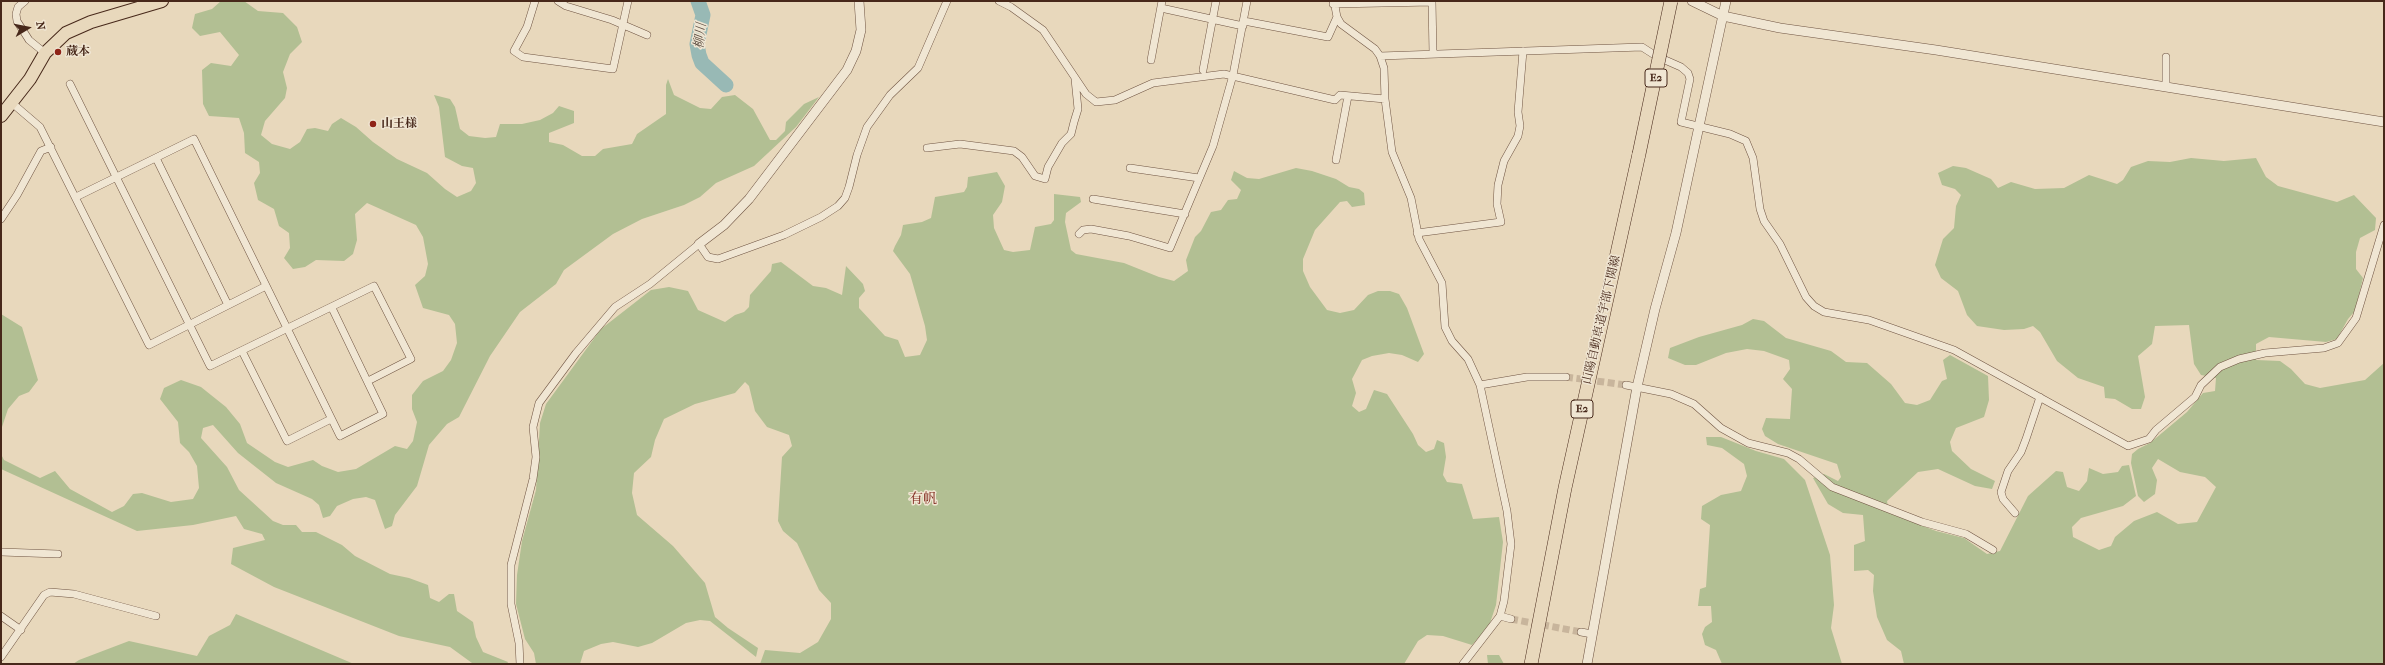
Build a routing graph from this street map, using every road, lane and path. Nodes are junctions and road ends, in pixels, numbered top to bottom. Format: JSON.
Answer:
{"nodes":[{"id":1,"x":25,"y":1,"type":"edge"},
{"id":2,"x":162,"y":1,"type":"edge"},
{"id":3,"x":535,"y":1,"type":"edge"},
{"id":4,"x":628,"y":1,"type":"edge"},
{"id":5,"x":859,"y":1,"type":"edge"},
{"id":6,"x":947,"y":1,"type":"edge"},
{"id":7,"x":999,"y":1,"type":"edge"},
{"id":8,"x":1216,"y":1,"type":"edge"},
{"id":9,"x":1247,"y":1,"type":"edge"},
{"id":10,"x":1671,"y":1,"type":"edge"},
{"id":11,"x":1692,"y":1,"type":"edge"},
{"id":12,"x":1726,"y":1,"type":"edge"},
{"id":13,"x":560,"y":2,"type":"edge"},
{"id":14,"x":1432,"y":2,"type":"edge"},
{"id":15,"x":1334,"y":3,"type":"edge"},
{"id":16,"x":1162,"y":4,"type":"edge"},
{"id":17,"x":1723,"y":16,"type":"junction"},
{"id":18,"x":1337,"y":17,"type":"junction"},
{"id":19,"x":1213,"y":18,"type":"junction"},
{"id":20,"x":1243,"y":23,"type":"junction"},
{"id":21,"x":623,"y":25,"type":"junction"},
{"id":22,"x":647,"y":35,"type":"dead end"},
{"id":23,"x":1523,"y":51,"type":"junction"},
{"id":24,"x":45,"y":53,"type":"junction"},
{"id":25,"x":1433,"y":54,"type":"junction"},
{"id":26,"x":1380,"y":56,"type":"junction"},
{"id":27,"x":2166,"y":57,"type":"dead end"},
{"id":28,"x":1151,"y":60,"type":"dead end"},
{"id":29,"x":1202,"y":70,"type":"dead end"},
{"id":30,"x":1233,"y":75,"type":"junction"},
{"id":31,"x":1075,"y":79,"type":"junction"},
{"id":32,"x":70,"y":84,"type":"dead end"},
{"id":33,"x":2166,"y":86,"type":"junction"},
{"id":34,"x":1348,"y":96,"type":"junction"},
{"id":35,"x":1385,"y":99,"type":"junction"},
{"id":36,"x":12,"y":103,"type":"junction"},
{"id":37,"x":1,"y":116,"type":"edge"},
{"id":38,"x":2384,"y":122,"type":"edge"},
{"id":39,"x":1700,"y":128,"type":"junction"},
{"id":40,"x":51,"y":147,"type":"junction"},
{"id":41,"x":927,"y":148,"type":"dead end"},
{"id":42,"x":156,"y":158,"type":"junction"},
{"id":43,"x":1336,"y":160,"type":"dead end"},
{"id":44,"x":1130,"y":168,"type":"dead end"},
{"id":45,"x":117,"y":177,"type":"junction"},
{"id":46,"x":1200,"y":178,"type":"junction"},
{"id":47,"x":76,"y":197,"type":"junction"},
{"id":48,"x":1093,"y":199,"type":"dead end"},
{"id":49,"x":1185,"y":214,"type":"junction"},
{"id":50,"x":1,"y":219,"type":"edge"},
{"id":51,"x":2384,"y":225,"type":"edge"},
{"id":52,"x":1417,"y":233,"type":"junction"},
{"id":53,"x":1079,"y":234,"type":"dead end"},
{"id":54,"x":699,"y":244,"type":"junction"},
{"id":55,"x":266,"y":286,"type":"junction"},
{"id":56,"x":228,"y":305,"type":"junction"},
{"id":57,"x":332,"y":308,"type":"junction"},
{"id":58,"x":189,"y":325,"type":"junction"},
{"id":59,"x":287,"y":328,"type":"junction"},
{"id":60,"x":242,"y":351,"type":"junction"},
{"id":61,"x":1566,"y":377,"type":"tunnel mouth"},
{"id":62,"x":368,"y":381,"type":"junction"},
{"id":63,"x":1480,"y":385,"type":"junction"},
{"id":64,"x":1626,"y":385,"type":"tunnel mouth"},
{"id":65,"x":1637,"y":387,"type":"junction"},
{"id":66,"x":2040,"y":397,"type":"junction"},
{"id":67,"x":331,"y":419,"type":"junction"},
{"id":68,"x":2015,"y":513,"type":"dead end"},
{"id":69,"x":1993,"y":550,"type":"dead end"},
{"id":70,"x":1,"y":552,"type":"edge"},
{"id":71,"x":58,"y":554,"type":"dead end"},
{"id":72,"x":1,"y":616,"type":"edge"},
{"id":73,"x":156,"y":616,"type":"dead end"},
{"id":74,"x":1500,"y":616,"type":"junction"},
{"id":75,"x":1511,"y":619,"type":"tunnel mouth"},
{"id":76,"x":21,"y":630,"type":"junction"},
{"id":77,"x":1580,"y":632,"type":"tunnel mouth"},
{"id":78,"x":1592,"y":634,"type":"junction"},
{"id":79,"x":1,"y":657,"type":"edge"},
{"id":80,"x":520,"y":664,"type":"edge"},
{"id":81,"x":1463,"y":664,"type":"edge"},
{"id":82,"x":1531,"y":664,"type":"edge"},
{"id":83,"x":1587,"y":664,"type":"edge"}],
"edges":[{"from":1,"to":24,"type":"street"},
{"from":2,"to":24,"type":"main road"},
{"from":3,"to":21,"type":"street"},
{"from":4,"to":21,"type":"street"},
{"from":5,"to":54,"type":"street"},
{"from":6,"to":54,"type":"street"},
{"from":7,"to":31,"type":"street"},
{"from":8,"to":19,"type":"street"},
{"from":9,"to":20,"type":"street"},
{"from":10,"to":82,"type":"highway","name":"山陽自動車道宇部下関線","number":"E2","bridge":true},
{"from":11,"to":17,"type":"street"},
{"from":12,"to":17,"type":"street"},
{"from":13,"to":21,"type":"street"},
{"from":14,"to":15,"type":"street"},
{"from":14,"to":25,"type":"street"},
{"from":15,"to":18,"type":"street"},
{"from":16,"to":19,"type":"street"},
{"from":16,"to":28,"type":"street"},
{"from":17,"to":33,"type":"street"},
{"from":17,"to":39,"type":"street"},
{"from":18,"to":20,"type":"street"},
{"from":18,"to":26,"type":"street"},
{"from":19,"to":20,"type":"street"},
{"from":19,"to":29,"type":"street"},
{"from":20,"to":30,"type":"street"},
{"from":21,"to":22,"type":"street"},
{"from":23,"to":25,"type":"street"},
{"from":23,"to":39,"type":"street"},
{"from":23,"to":52,"type":"street"},
{"from":24,"to":36,"type":"main road"},
{"from":25,"to":26,"type":"street"},
{"from":26,"to":35,"type":"street"},
{"from":27,"to":33,"type":"street"},
{"from":30,"to":31,"type":"street"},
{"from":30,"to":34,"type":"street"},
{"from":30,"to":46,"type":"street"},
{"from":31,"to":41,"type":"street"},
{"from":32,"to":45,"type":"street"},
{"from":33,"to":38,"type":"street"},
{"from":34,"to":35,"type":"street"},
{"from":34,"to":43,"type":"street"},
{"from":35,"to":52,"type":"street"},
{"from":36,"to":37,"type":"main road"},
{"from":36,"to":40,"type":"street"},
{"from":39,"to":65,"type":"street"},
{"from":39,"to":66,"type":"street"},
{"from":40,"to":47,"type":"street"},
{"from":40,"to":50,"type":"street"},
{"from":42,"to":45,"type":"street"},
{"from":42,"to":55,"type":"street"},
{"from":42,"to":56,"type":"street"},
{"from":44,"to":46,"type":"street"},
{"from":45,"to":47,"type":"street"},
{"from":45,"to":58,"type":"street"},
{"from":46,"to":49,"type":"street"},
{"from":47,"to":58,"type":"street"},
{"from":48,"to":49,"type":"street"},
{"from":49,"to":53,"type":"street"},
{"from":51,"to":66,"type":"street"},
{"from":52,"to":63,"type":"street"},
{"from":54,"to":80,"type":"street"},
{"from":55,"to":56,"type":"street"},
{"from":55,"to":59,"type":"street"},
{"from":56,"to":58,"type":"street"},
{"from":57,"to":59,"type":"street"},
{"from":57,"to":62,"type":"street"},
{"from":57,"to":62,"type":"street"},
{"from":58,"to":60,"type":"street"},
{"from":59,"to":60,"type":"street"},
{"from":59,"to":67,"type":"street"},
{"from":60,"to":67,"type":"street"},
{"from":61,"to":63,"type":"street"},
{"from":62,"to":67,"type":"street"},
{"from":63,"to":74,"type":"street"},
{"from":64,"to":65,"type":"street"},
{"from":65,"to":69,"type":"street"},
{"from":65,"to":78,"type":"street"},
{"from":66,"to":68,"type":"street"},
{"from":70,"to":71,"type":"street"},
{"from":72,"to":76,"type":"street"},
{"from":73,"to":76,"type":"street"},
{"from":74,"to":75,"type":"street"},
{"from":74,"to":81,"type":"street"},
{"from":76,"to":79,"type":"street"},
{"from":77,"to":78,"type":"street"},
{"from":78,"to":83,"type":"street"}]}
